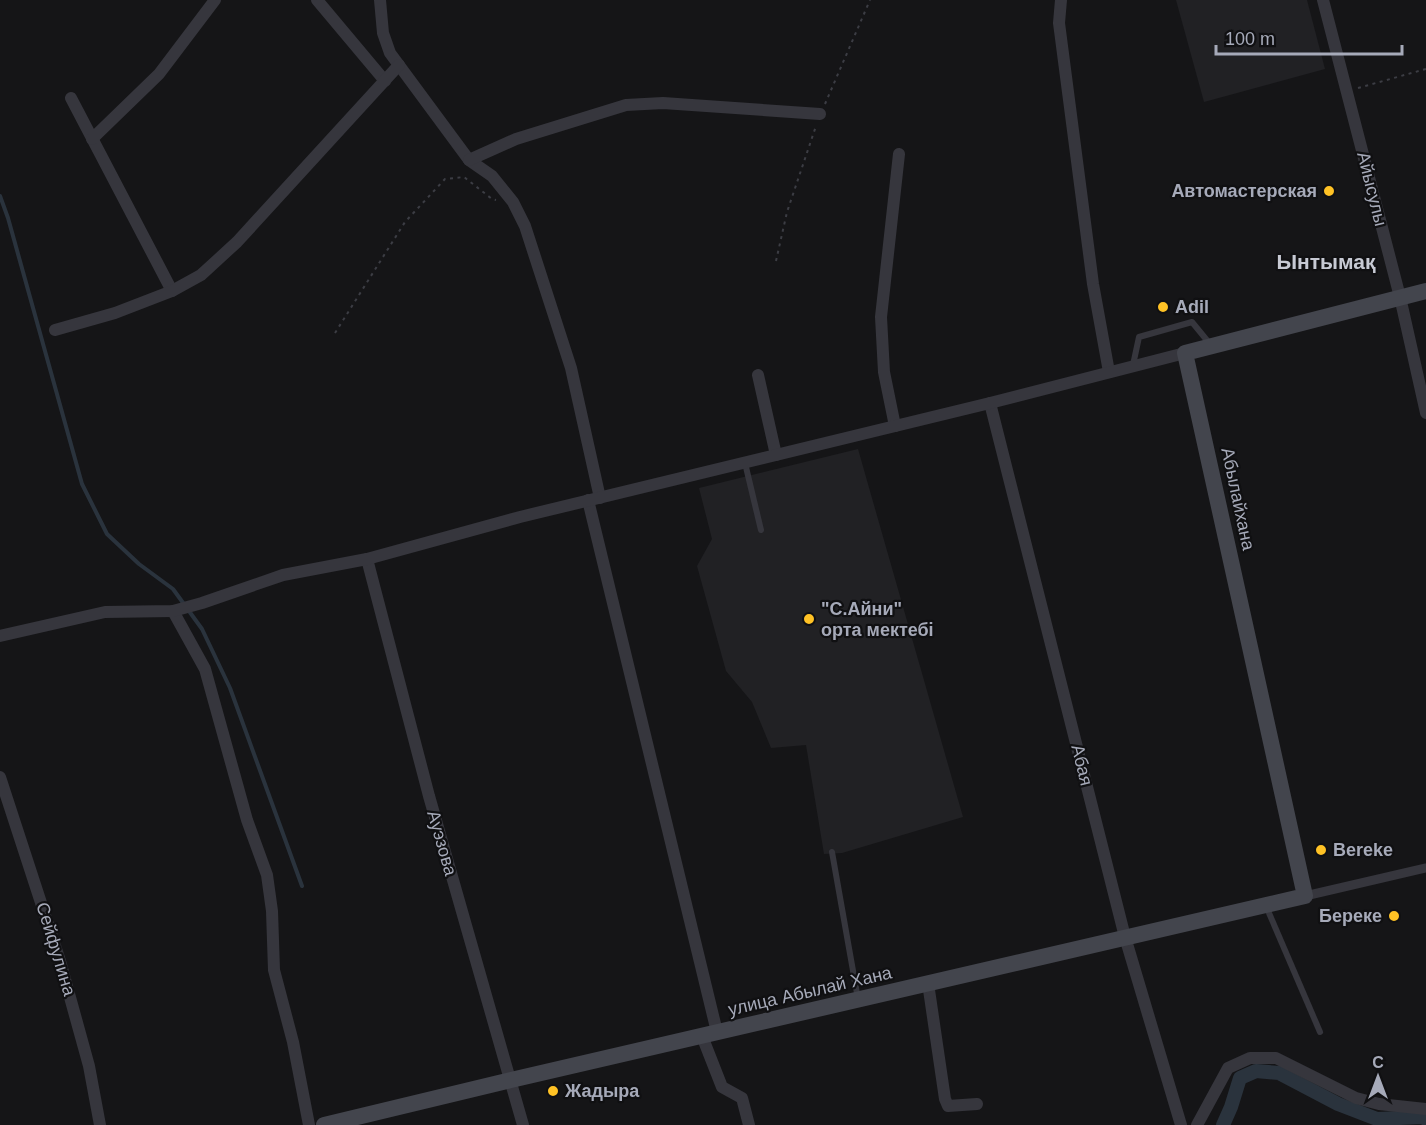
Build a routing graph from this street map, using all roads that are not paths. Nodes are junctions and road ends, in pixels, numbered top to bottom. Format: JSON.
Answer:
{"nodes":[{"id":1,"x":215,"y":0,"type":"edge"},
{"id":2,"x":317,"y":0,"type":"edge"},
{"id":3,"x":380,"y":0,"type":"edge"},
{"id":4,"x":1061,"y":0,"type":"edge"},
{"id":5,"x":1323,"y":0,"type":"edge"},
{"id":6,"x":399,"y":65,"type":"junction"},
{"id":7,"x":385,"y":81,"type":"junction"},
{"id":8,"x":70,"y":98,"type":"dead end"},
{"id":9,"x":820,"y":114,"type":"road end"},
{"id":10,"x":92,"y":139,"type":"junction"},
{"id":11,"x":899,"y":154,"type":"dead end"},
{"id":12,"x":469,"y":160,"type":"junction"},
{"id":13,"x":172,"y":291,"type":"junction"},
{"id":14,"x":1426,"y":291,"type":"edge"},
{"id":15,"x":1400,"y":297,"type":"junction"},
{"id":16,"x":55,"y":330,"type":"dead end"},
{"id":17,"x":1211,"y":346,"type":"junction"},
{"id":18,"x":1185,"y":353,"type":"junction"},
{"id":19,"x":1133,"y":366,"type":"junction"},
{"id":20,"x":1109,"y":372,"type":"junction"},
{"id":21,"x":758,"y":375,"type":"dead end"},
{"id":22,"x":990,"y":403,"type":"junction"},
{"id":23,"x":1426,"y":413,"type":"edge"},
{"id":24,"x":895,"y":426,"type":"junction"},
{"id":25,"x":776,"y":455,"type":"junction"},
{"id":26,"x":745,"y":462,"type":"junction"},
{"id":27,"x":594,"y":499,"type":"junction"},
{"id":28,"x":761,"y":530,"type":"dead end"},
{"id":29,"x":367,"y":559,"type":"junction"},
{"id":30,"x":173,"y":610,"type":"junction"},
{"id":31,"x":0,"y":636,"type":"edge"},
{"id":32,"x":0,"y":777,"type":"edge"},
{"id":33,"x":832,"y":852,"type":"dead end"},
{"id":34,"x":1426,"y":868,"type":"edge"},
{"id":35,"x":1305,"y":896,"type":"junction"},
{"id":36,"x":1265,"y":905,"type":"junction"},
{"id":37,"x":1125,"y":937,"type":"junction"},
{"id":38,"x":928,"y":983,"type":"junction"},
{"id":39,"x":858,"y":999,"type":"junction"},
{"id":40,"x":1320,"y":1032,"type":"dead end"},
{"id":41,"x":710,"y":1034,"type":"junction"},
{"id":42,"x":511,"y":1080,"type":"junction"},
{"id":43,"x":977,"y":1104,"type":"dead end"},
{"id":44,"x":1426,"y":1109,"type":"edge"},
{"id":45,"x":100,"y":1125,"type":"edge"},
{"id":46,"x":309,"y":1125,"type":"edge"},
{"id":47,"x":324,"y":1125,"type":"edge"},
{"id":48,"x":523,"y":1125,"type":"edge"},
{"id":49,"x":749,"y":1125,"type":"edge"},
{"id":50,"x":1181,"y":1125,"type":"edge"},
{"id":51,"x":1197,"y":1125,"type":"edge"}],
"edges":[{"from":1,"to":10,"type":"street"},
{"from":2,"to":7,"type":"street"},
{"from":3,"to":6,"type":"street"},
{"from":4,"to":20,"type":"street"},
{"from":5,"to":15,"type":"street","name":"Айысулы"},
{"from":6,"to":7,"type":"street"},
{"from":6,"to":12,"type":"street"},
{"from":7,"to":13,"type":"street"},
{"from":8,"to":10,"type":"street"},
{"from":9,"to":12,"type":"street"},
{"from":10,"to":13,"type":"street"},
{"from":11,"to":24,"type":"street"},
{"from":12,"to":27,"type":"street"},
{"from":13,"to":16,"type":"street"},
{"from":14,"to":15,"type":"main road"},
{"from":15,"to":17,"type":"main road"},
{"from":15,"to":23,"type":"street","name":"Айысулы"},
{"from":17,"to":18,"type":"main road"},
{"from":17,"to":19,"type":"lane"},
{"from":18,"to":19,"type":"street"},
{"from":18,"to":35,"type":"main road","name":"Абылайхана"},
{"from":19,"to":20,"type":"street"},
{"from":20,"to":22,"type":"street"},
{"from":21,"to":25,"type":"street"},
{"from":22,"to":24,"type":"street"},
{"from":22,"to":37,"type":"street","name":"Абая"},
{"from":24,"to":25,"type":"street"},
{"from":25,"to":26,"type":"street"},
{"from":26,"to":27,"type":"street"},
{"from":26,"to":28,"type":"lane"},
{"from":27,"to":29,"type":"street"},
{"from":27,"to":41,"type":"street"},
{"from":29,"to":30,"type":"street"},
{"from":29,"to":42,"type":"street","name":"Ауэзова"},
{"from":30,"to":31,"type":"street"},
{"from":30,"to":46,"type":"street"},
{"from":32,"to":45,"type":"street","name":"Сейфулина"},
{"from":33,"to":39,"type":"lane"},
{"from":34,"to":35,"type":"street"},
{"from":35,"to":36,"type":"main road","name":"улица Абылай Хана"},
{"from":36,"to":37,"type":"main road","name":"улица Абылай Хана"},
{"from":36,"to":40,"type":"lane"},
{"from":37,"to":38,"type":"main road","name":"улица Абылай Хана"},
{"from":37,"to":50,"type":"street","name":"Абая"},
{"from":38,"to":39,"type":"main road","name":"улица Абылай Хана"},
{"from":38,"to":43,"type":"street"},
{"from":39,"to":41,"type":"main road","name":"улица Абылай Хана"},
{"from":41,"to":42,"type":"main road","name":"улица Абылай Хана"},
{"from":41,"to":49,"type":"street"},
{"from":42,"to":47,"type":"main road","name":"улица Абылай Хана"},
{"from":42,"to":48,"type":"street","name":"Ауэзова"},
{"from":44,"to":51,"type":"street"}]}
